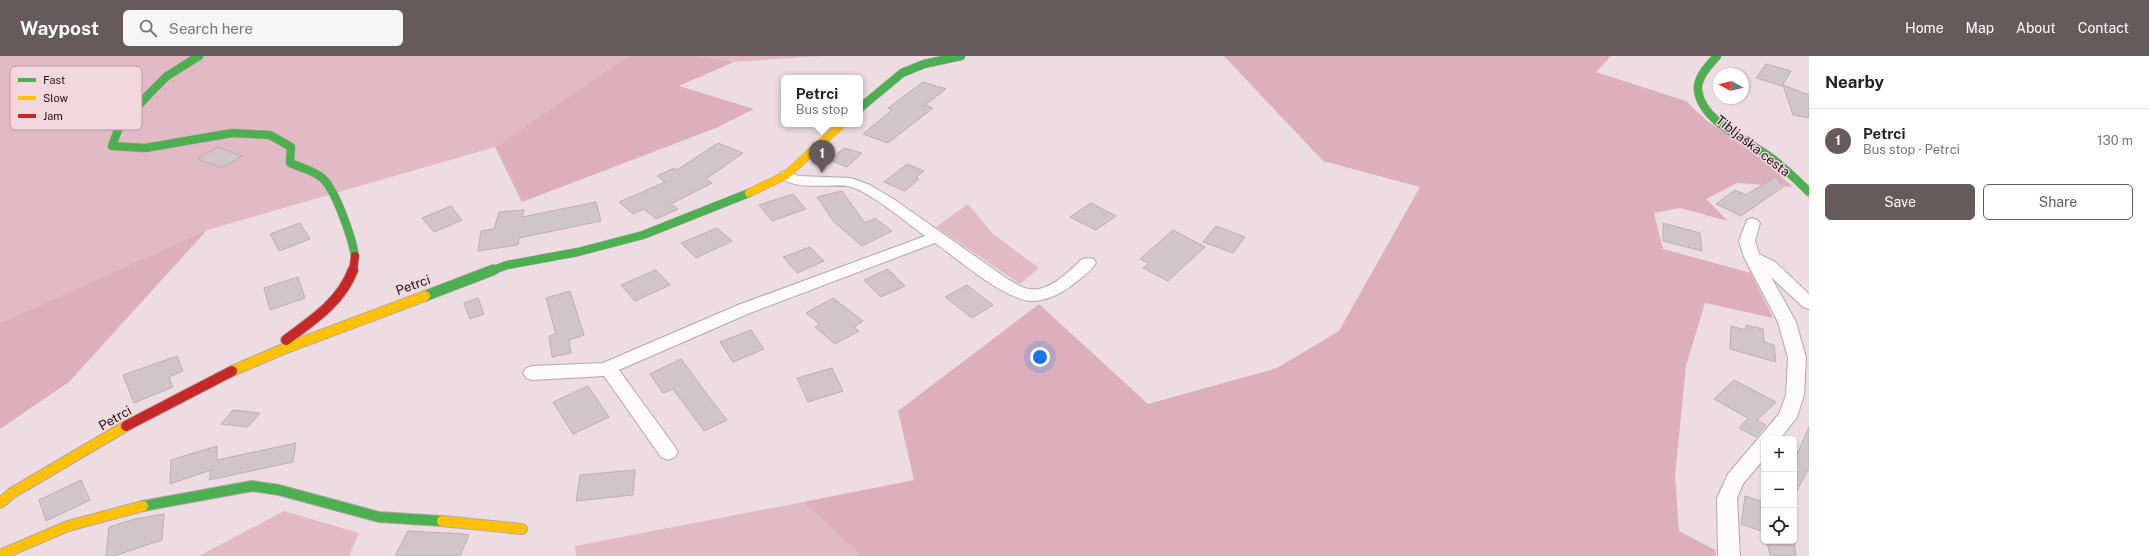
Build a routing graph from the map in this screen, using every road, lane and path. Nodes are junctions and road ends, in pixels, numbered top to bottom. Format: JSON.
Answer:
{"nodes":[{"id":1,"x":199,"y":56,"type":"edge"},
{"id":2,"x":962,"y":56,"type":"edge"},
{"id":3,"x":1717,"y":56,"type":"edge"},
{"id":4,"x":142,"y":102,"type":"edge"},
{"id":5,"x":863,"y":106,"type":"edge"},
{"id":6,"x":839,"y":127,"type":"edge"},
{"id":7,"x":118,"y":130,"type":"edge"},
{"id":8,"x":786,"y":175,"type":"junction"},
{"id":9,"x":1809,"y":192,"type":"edge"},
{"id":10,"x":1752,"y":223,"type":"dead end"},
{"id":11,"x":936,"y":237,"type":"junction"},
{"id":12,"x":1752,"y":256,"type":"junction"},
{"id":13,"x":1088,"y":264,"type":"dead end"},
{"id":14,"x":1809,"y":303,"type":"edge"},
{"id":15,"x":281,"y":350,"type":"junction"},
{"id":16,"x":608,"y":368,"type":"junction"},
{"id":17,"x":532,"y":373,"type":"dead end"},
{"id":18,"x":1771,"y":436,"type":"edge"},
{"id":19,"x":1761,"y":449,"type":"edge"},
{"id":20,"x":668,"y":452,"type":"dead end"},
{"id":21,"x":0,"y":503,"type":"edge"},
{"id":22,"x":522,"y":529,"type":"dead end"},
{"id":23,"x":0,"y":555,"type":"edge"},
{"id":24,"x":1729,"y":556,"type":"edge"}],
"edges":[{"from":1,"to":4,"type":"street"},
{"from":2,"to":5,"type":"street"},
{"from":3,"to":9,"type":"street","name":"Tibljaška cesta"},
{"from":6,"to":8,"type":"street","name":"Petrci"},
{"from":7,"to":15,"type":"street"},
{"from":8,"to":11,"type":"street"},
{"from":8,"to":15,"type":"street","name":"Petrci"},
{"from":10,"to":12,"type":"street"},
{"from":11,"to":13,"type":"street"},
{"from":11,"to":16,"type":"street"},
{"from":12,"to":14,"type":"street"},
{"from":12,"to":18,"type":"street"},
{"from":15,"to":21,"type":"street","name":"Petrci"},
{"from":16,"to":17,"type":"street"},
{"from":16,"to":20,"type":"street"},
{"from":19,"to":24,"type":"street"},
{"from":22,"to":23,"type":"street"}]}
